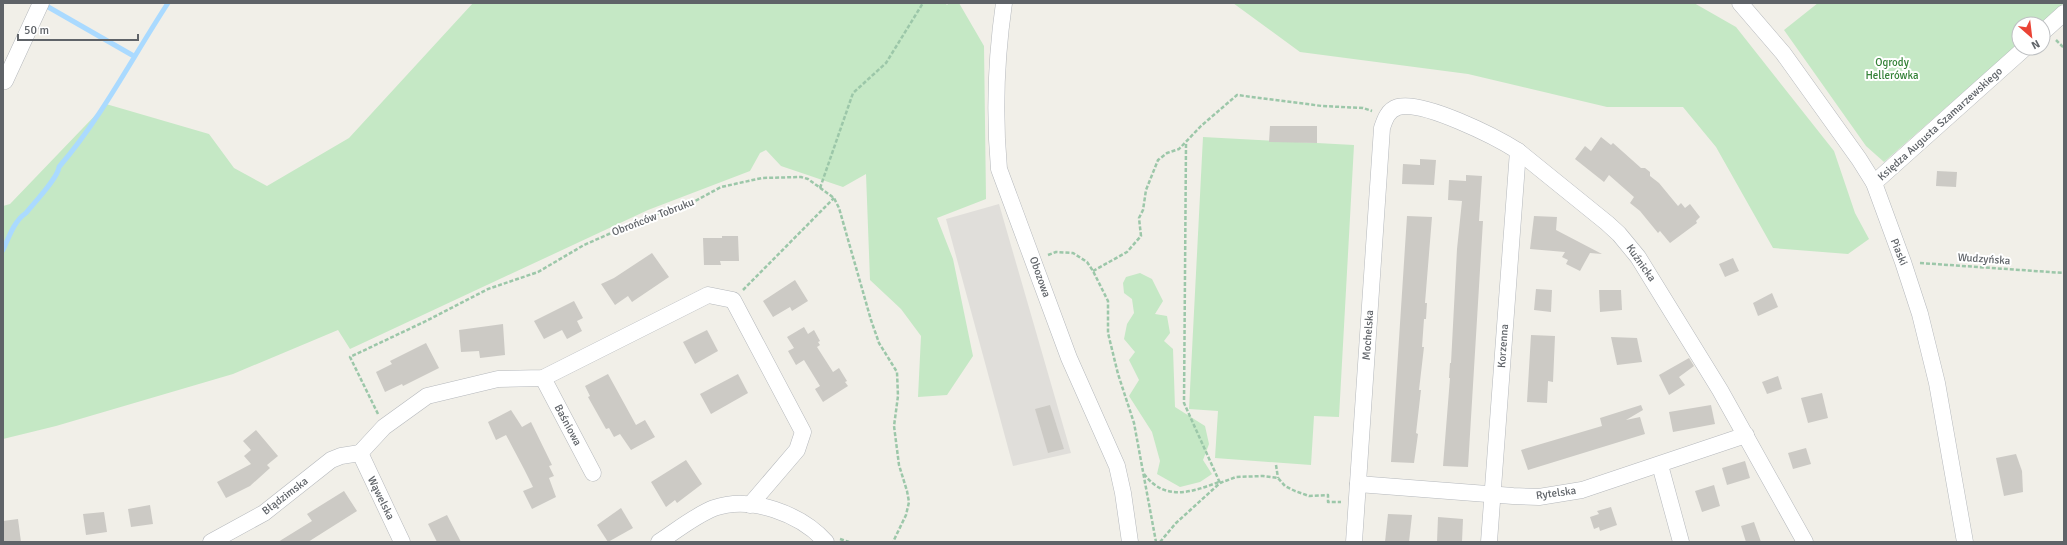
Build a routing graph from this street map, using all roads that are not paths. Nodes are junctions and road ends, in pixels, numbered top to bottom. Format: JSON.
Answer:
{"nodes":[{"id":1,"x":1004,"y":3,"type":"edge"},
{"id":2,"x":1740,"y":3,"type":"edge"},
{"id":3,"x":40,"y":5,"type":"edge"},
{"id":4,"x":2064,"y":14,"type":"edge"},
{"id":5,"x":2051,"y":25,"type":"edge"},
{"id":6,"x":2016,"y":56,"type":"edge"},
{"id":7,"x":5,"y":81,"type":"dead end"},
{"id":8,"x":1384,"y":123,"type":"joint"},
{"id":9,"x":1518,"y":151,"type":"junction"},
{"id":10,"x":1874,"y":184,"type":"junction"},
{"id":11,"x":543,"y":378,"type":"junction"},
{"id":12,"x":1746,"y":435,"type":"junction"},
{"id":13,"x":360,"y":453,"type":"junction"},
{"id":14,"x":1660,"y":465,"type":"junction"},
{"id":15,"x":593,"y":473,"type":"dead end"},
{"id":16,"x":1358,"y":484,"type":"junction"},
{"id":17,"x":1492,"y":495,"type":"junction"},
{"id":18,"x":750,"y":505,"type":"junction"},
{"id":19,"x":211,"y":542,"type":"edge"},
{"id":20,"x":402,"y":542,"type":"edge"},
{"id":21,"x":659,"y":542,"type":"edge"},
{"id":22,"x":826,"y":542,"type":"edge"},
{"id":23,"x":1130,"y":542,"type":"edge"},
{"id":24,"x":1354,"y":542,"type":"edge"},
{"id":25,"x":1489,"y":542,"type":"edge"},
{"id":26,"x":1681,"y":542,"type":"edge"},
{"id":27,"x":1805,"y":542,"type":"edge"},
{"id":28,"x":1965,"y":542,"type":"edge"}],
"edges":[{"from":1,"to":23,"type":"street","name":"Obozowa"},
{"from":2,"to":10,"type":"street","name":"Piaski"},
{"from":3,"to":7,"type":"street"},
{"from":4,"to":5,"type":"street"},
{"from":6,"to":10,"type":"street","name":"Księdza Augusta Szamarzewskiego"},
{"from":8,"to":9,"type":"street","name":"Kuźnicka"},
{"from":8,"to":16,"type":"street","name":"Mochelska"},
{"from":9,"to":12,"type":"street","name":"Kuźnicka"},
{"from":9,"to":17,"type":"street","name":"Korzenna"},
{"from":10,"to":28,"type":"street","name":"Piaski"},
{"from":11,"to":13,"type":"street"},
{"from":11,"to":15,"type":"street","name":"Baśniowa"},
{"from":11,"to":18,"type":"street"},
{"from":12,"to":14,"type":"street","name":"Rytelska"},
{"from":12,"to":27,"type":"street","name":"Kuźnicka"},
{"from":13,"to":19,"type":"street","name":"Błądzimska"},
{"from":13,"to":20,"type":"street","name":"Wąwelska"},
{"from":14,"to":17,"type":"street","name":"Rytelska"},
{"from":14,"to":26,"type":"street"},
{"from":16,"to":17,"type":"street","name":"Rytelska"},
{"from":16,"to":24,"type":"street","name":"Mochelska"},
{"from":17,"to":25,"type":"street","name":"Korzenna"},
{"from":18,"to":21,"type":"street"},
{"from":18,"to":22,"type":"street"}]}
